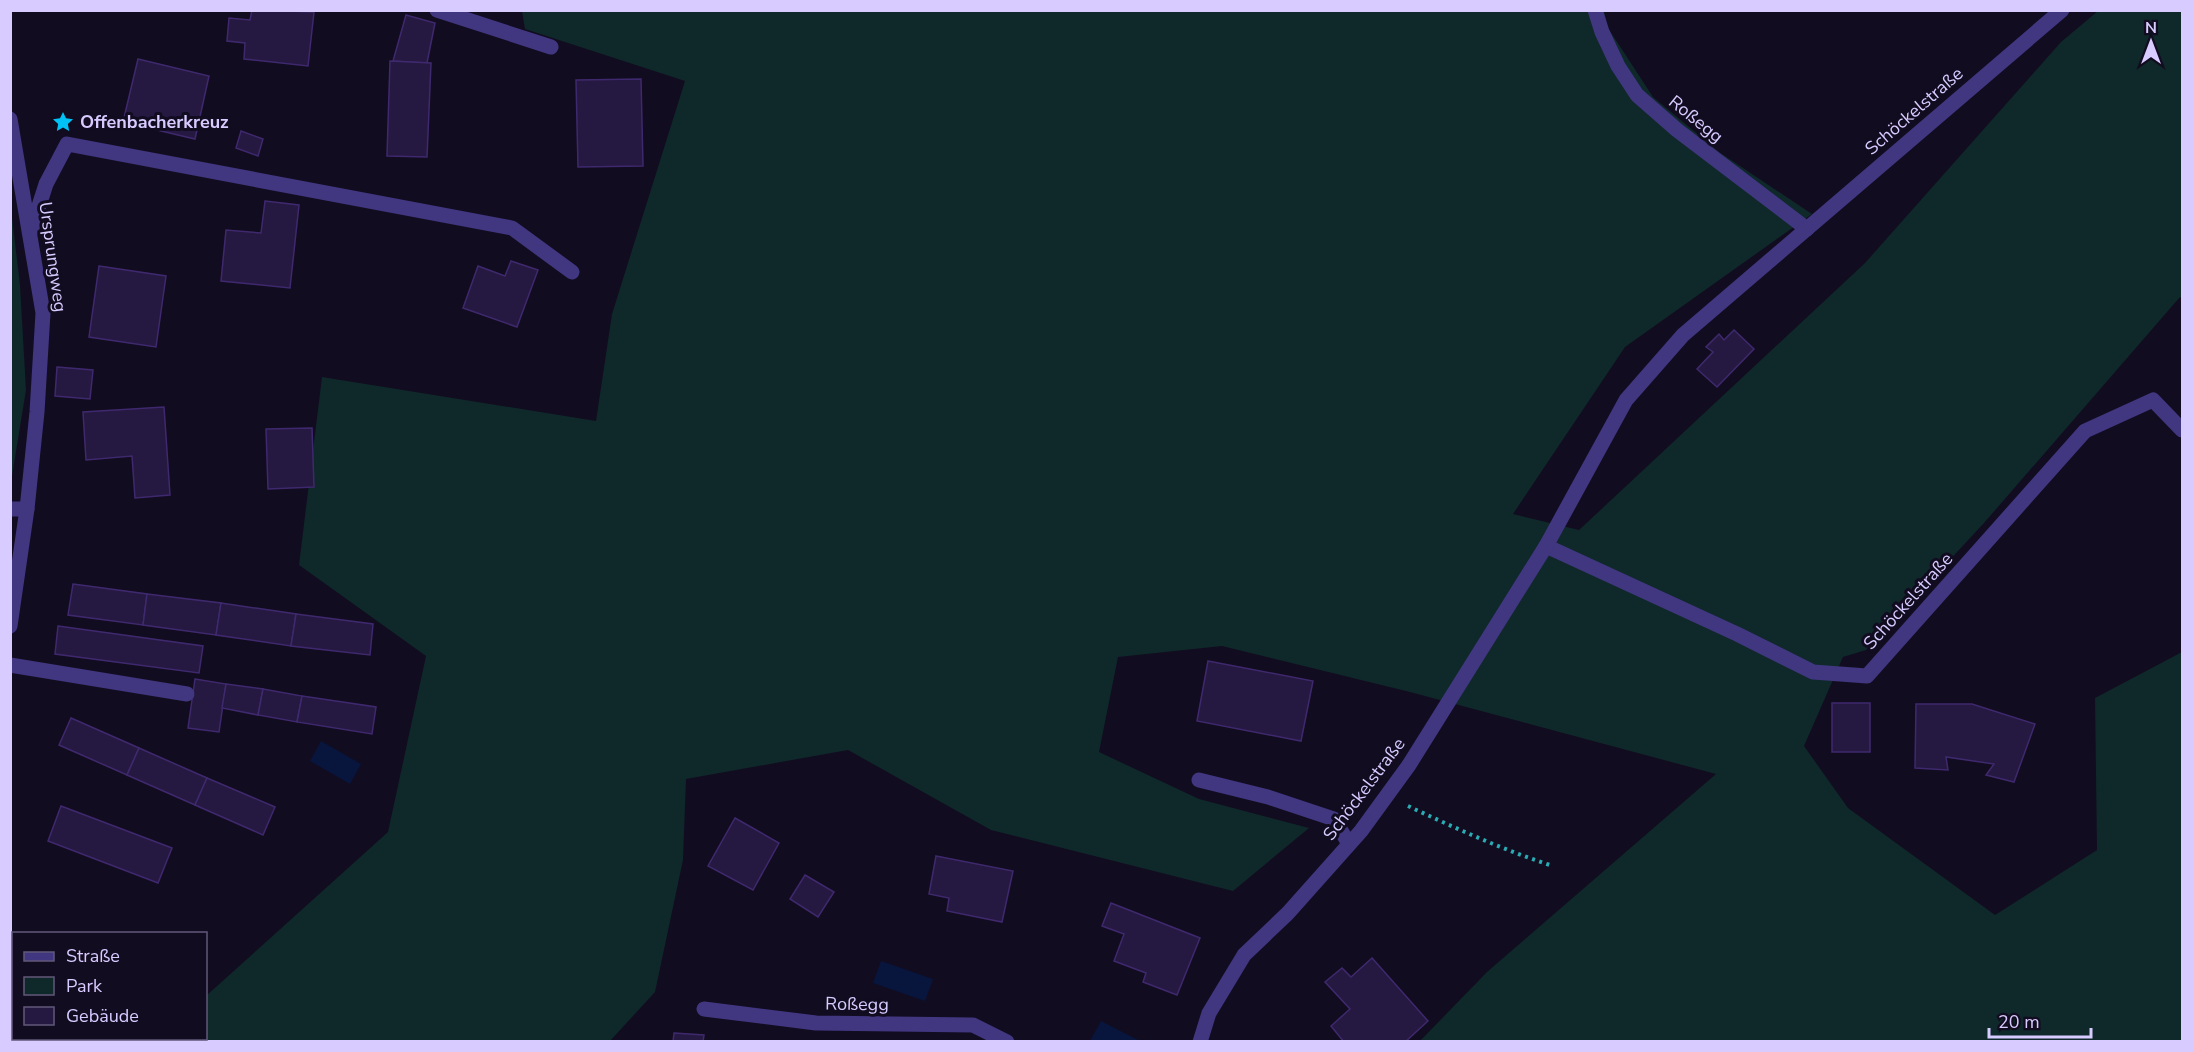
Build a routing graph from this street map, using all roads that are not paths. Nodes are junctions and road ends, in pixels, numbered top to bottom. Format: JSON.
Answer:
{"nodes":[{"id":1,"x":436,"y":10,"type":"edge"},
{"id":2,"x":1595,"y":10,"type":"edge"},
{"id":3,"x":2062,"y":10,"type":"edge"},
{"id":4,"x":551,"y":47,"type":"dead end"},
{"id":5,"x":10,"y":119,"type":"edge"},
{"id":6,"x":1807,"y":229,"type":"junction"},
{"id":7,"x":31,"y":231,"type":"junction"},
{"id":8,"x":572,"y":272,"type":"dead end"},
{"id":9,"x":2182,"y":430,"type":"edge"},
{"id":10,"x":10,"y":509,"type":"edge"},
{"id":11,"x":27,"y":509,"type":"junction"},
{"id":12,"x":1546,"y":546,"type":"junction"},
{"id":13,"x":10,"y":626,"type":"edge"},
{"id":14,"x":10,"y":665,"type":"edge"},
{"id":15,"x":187,"y":694,"type":"dead end"},
{"id":16,"x":1199,"y":780,"type":"dead end"},
{"id":17,"x":1349,"y":844,"type":"junction"},
{"id":18,"x":704,"y":1009,"type":"dead end"},
{"id":19,"x":1007,"y":1041,"type":"edge"},
{"id":20,"x":1200,"y":1041,"type":"edge"}],
"edges":[{"from":1,"to":4,"type":"street"},
{"from":2,"to":6,"type":"street","name":"Roßegg"},
{"from":3,"to":6,"type":"street","name":"Schöckelstraße"},
{"from":5,"to":7,"type":"street","name":"Ursprungweg"},
{"from":6,"to":12,"type":"street","name":"Schöckelstraße"},
{"from":7,"to":8,"type":"street"},
{"from":7,"to":11,"type":"street","name":"Ursprungweg"},
{"from":9,"to":12,"type":"street","name":"Schöckelstraße"},
{"from":10,"to":11,"type":"street"},
{"from":11,"to":13,"type":"street","name":"Ursprungweg"},
{"from":12,"to":17,"type":"street","name":"Schöckelstraße"},
{"from":14,"to":15,"type":"street"},
{"from":16,"to":17,"type":"street"},
{"from":17,"to":20,"type":"street","name":"Schöckelstraße"},
{"from":18,"to":19,"type":"street","name":"Roßegg"}]}
